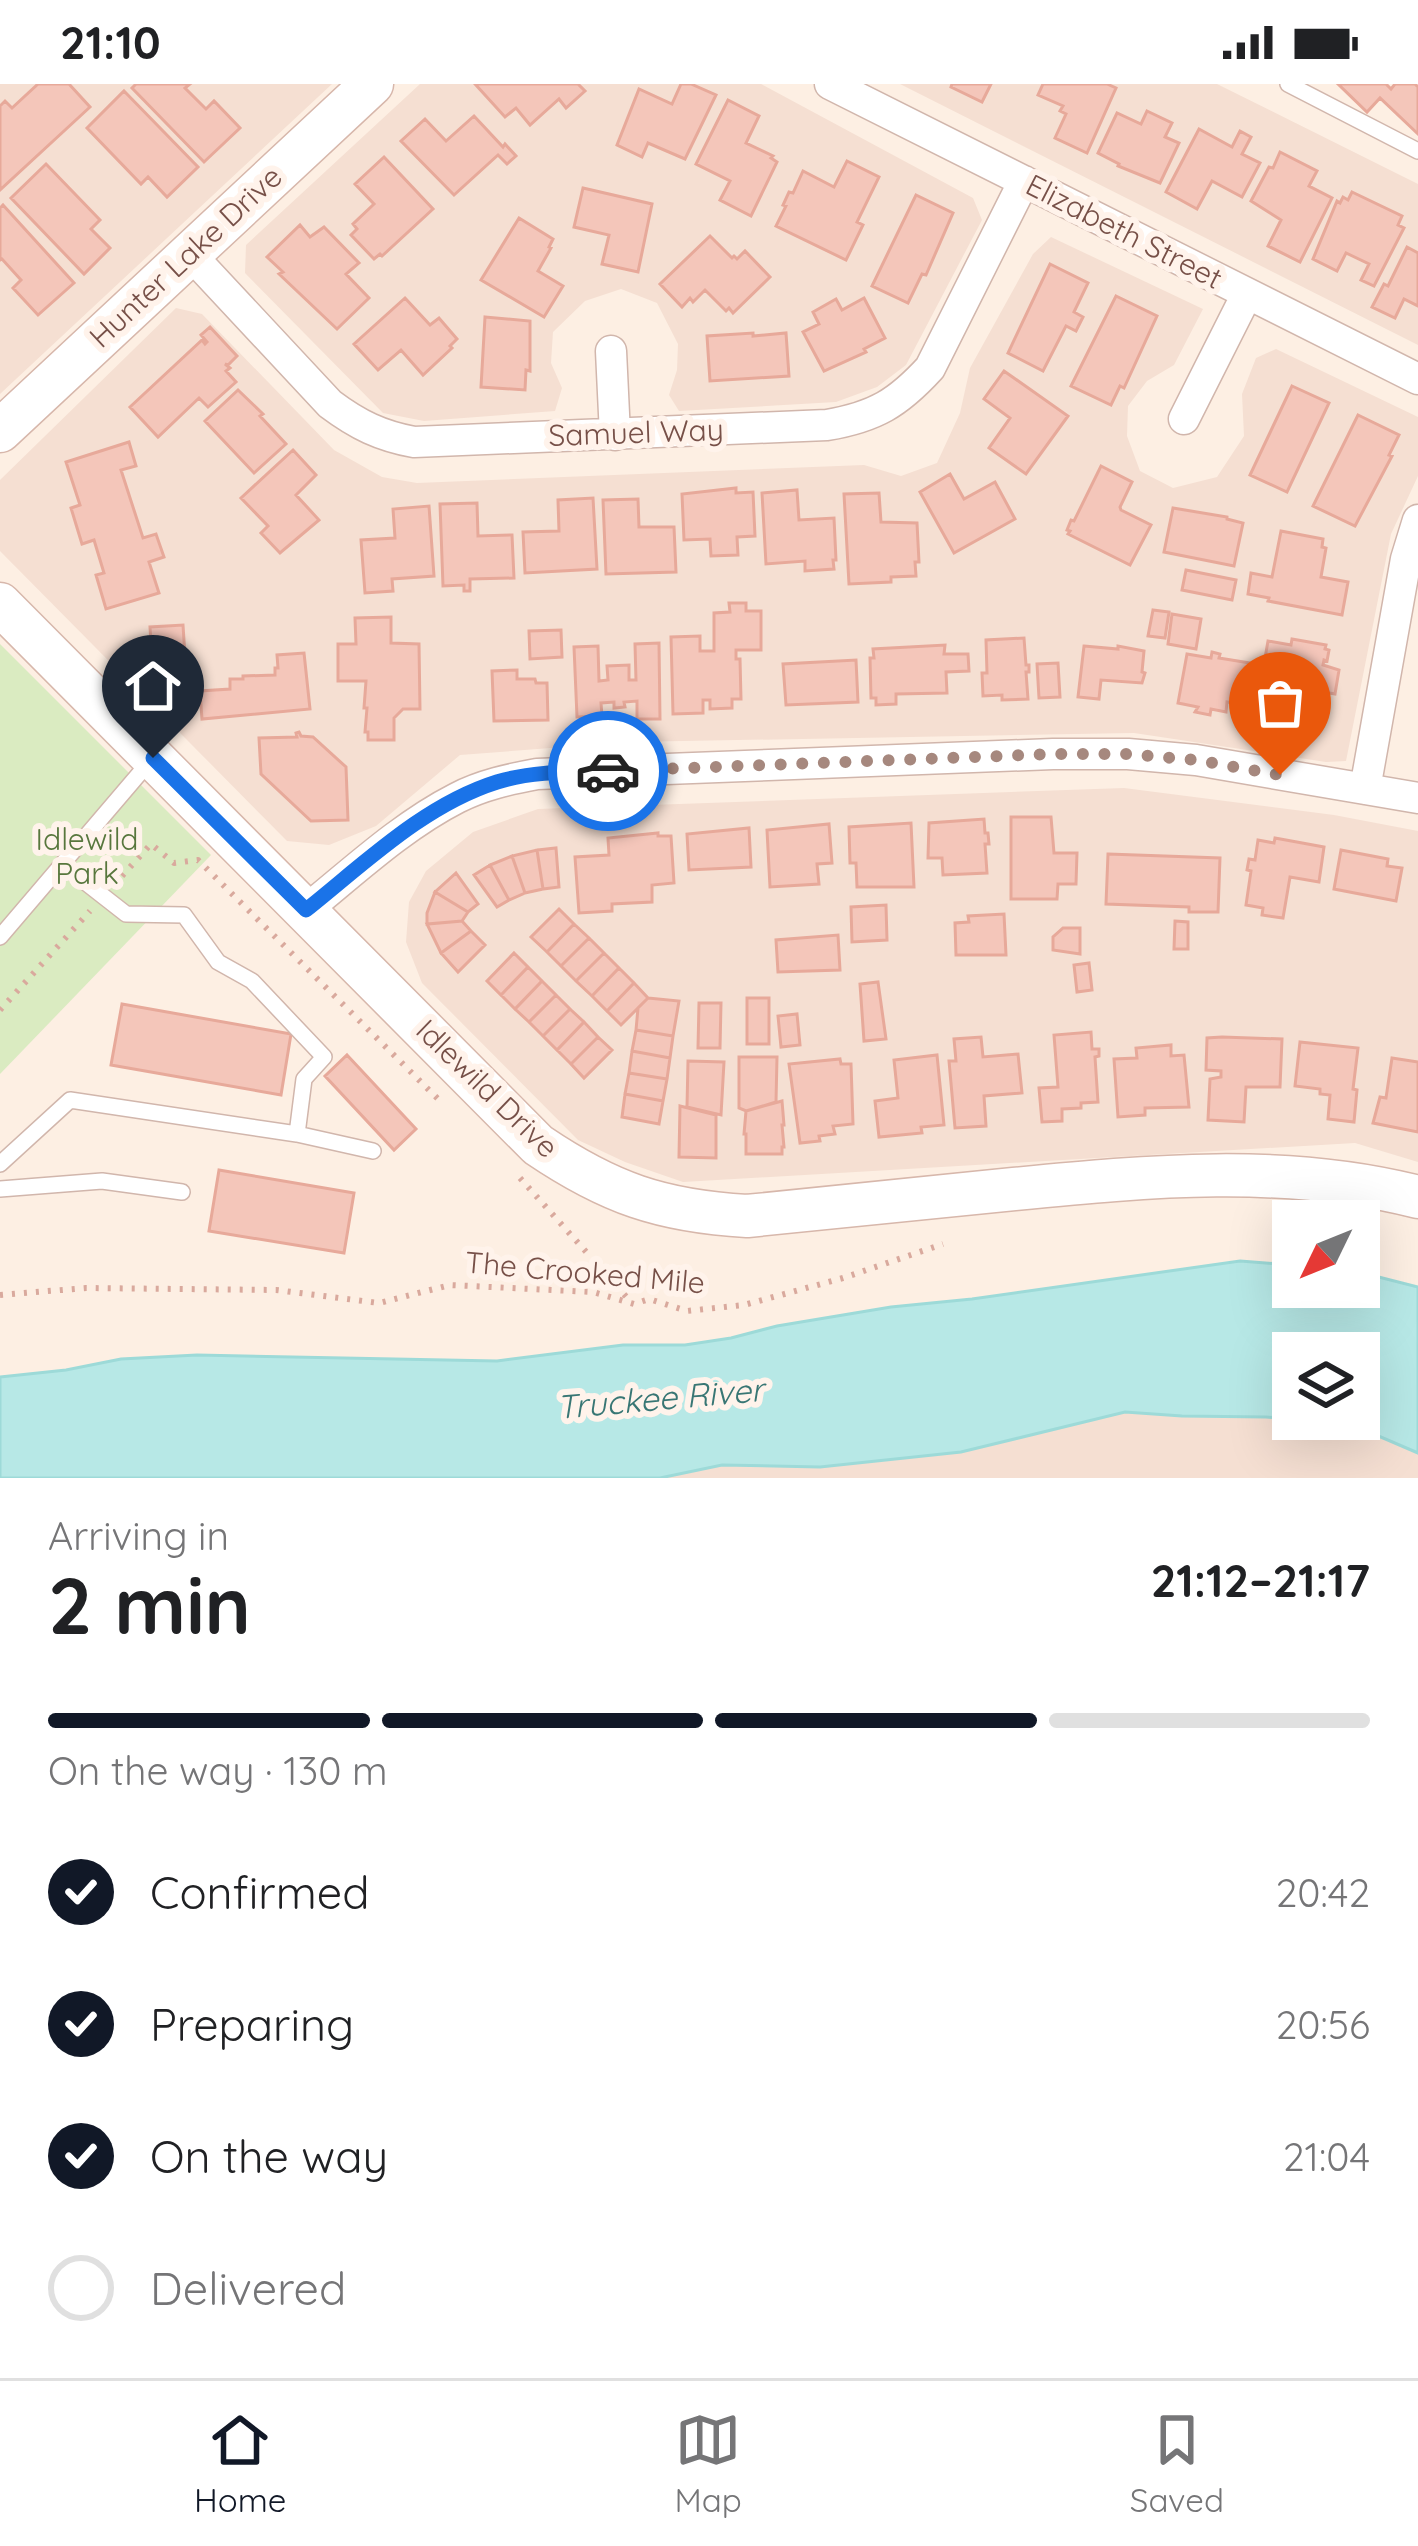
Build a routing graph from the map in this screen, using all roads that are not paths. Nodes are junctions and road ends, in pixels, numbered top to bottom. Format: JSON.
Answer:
{"nodes":[{"id":1,"x":372,"y":84,"type":"edge"},
{"id":2,"x":830,"y":84,"type":"edge"},
{"id":3,"x":1288,"y":84,"type":"edge"},
{"id":4,"x":1418,"y":151,"type":"edge"},
{"id":5,"x":1024,"y":181,"type":"junction"},
{"id":6,"x":190,"y":254,"type":"junction"},
{"id":7,"x":1247,"y":294,"type":"junction"},
{"id":8,"x":611,"y":351,"type":"dead end"},
{"id":9,"x":1418,"y":379,"type":"edge"},
{"id":10,"x":1184,"y":418,"type":"dead end"},
{"id":11,"x":0,"y":430,"type":"edge"},
{"id":12,"x":615,"y":435,"type":"junction"},
{"id":13,"x":1418,"y":520,"type":"edge"},
{"id":14,"x":0,"y":604,"type":"edge"},
{"id":15,"x":153,"y":758,"type":"junction"},
{"id":16,"x":1365,"y":789,"type":"junction"},
{"id":17,"x":1418,"y":798,"type":"edge"},
{"id":18,"x":62,"y":864,"type":"junction"},
{"id":19,"x":306,"y":910,"type":"junction"},
{"id":20,"x":0,"y":937,"type":"edge"},
{"id":21,"x":297,"y":1134,"type":"junction"},
{"id":22,"x":373,"y":1151,"type":"dead end"},
{"id":23,"x":0,"y":1164,"type":"edge"},
{"id":24,"x":0,"y":1190,"type":"edge"},
{"id":25,"x":182,"y":1192,"type":"dead end"},
{"id":26,"x":1418,"y":1197,"type":"edge"}],
"edges":[{"from":1,"to":6,"type":"street","name":"Hunter Lake Drive"},
{"from":2,"to":5,"type":"street","name":"Elizabeth Street"},
{"from":3,"to":4,"type":"lane"},
{"from":5,"to":7,"type":"street","name":"Elizabeth Street"},
{"from":5,"to":12,"type":"street","name":"Samuel Way"},
{"from":6,"to":11,"type":"street","name":"Hunter Lake Drive"},
{"from":6,"to":12,"type":"street","name":"Samuel Way"},
{"from":7,"to":9,"type":"street","name":"Elizabeth Street"},
{"from":7,"to":10,"type":"street"},
{"from":8,"to":12,"type":"street"},
{"from":13,"to":16,"type":"street"},
{"from":14,"to":15,"type":"street","name":"Idlewild Drive"},
{"from":15,"to":18,"type":"lane"},
{"from":15,"to":19,"type":"street","name":"Idlewild Drive"},
{"from":16,"to":17,"type":"street"},
{"from":16,"to":19,"type":"street"},
{"from":18,"to":20,"type":"lane"},
{"from":18,"to":21,"type":"lane"},
{"from":19,"to":26,"type":"street","name":"Idlewild Drive"},
{"from":21,"to":22,"type":"lane"},
{"from":21,"to":23,"type":"lane"},
{"from":24,"to":25,"type":"lane"}]}
